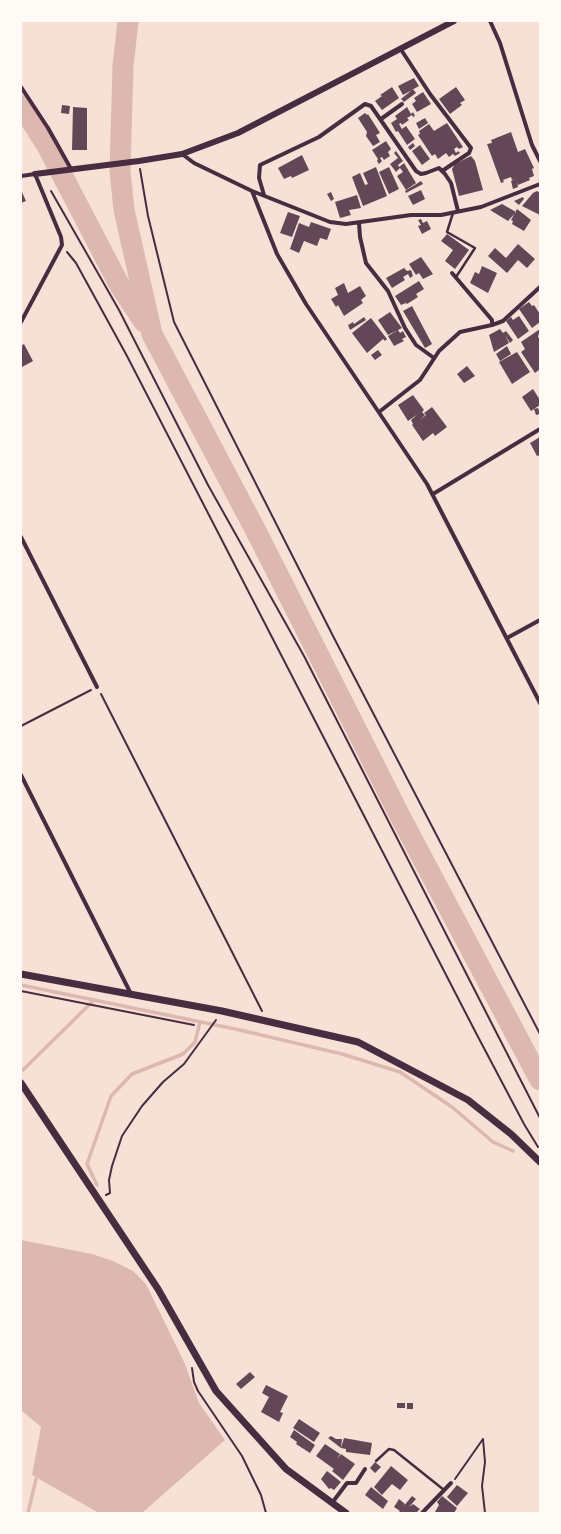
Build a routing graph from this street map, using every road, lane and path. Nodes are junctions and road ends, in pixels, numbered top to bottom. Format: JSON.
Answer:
{"nodes":[{"id":1,"x":454,"y":21,"type":"edge"},
{"id":2,"x":490,"y":21,"type":"edge"},
{"id":3,"x":400,"y":48,"type":"junction"},
{"id":4,"x":21,"y":86,"type":"edge"},
{"id":5,"x":402,"y":104,"type":"dead end"},
{"id":6,"x":380,"y":119,"type":"junction"},
{"id":7,"x":182,"y":154,"type":"junction"},
{"id":8,"x":137,"y":161,"type":"junction"},
{"id":9,"x":540,"y":161,"type":"edge"},
{"id":10,"x":69,"y":170,"type":"junction"},
{"id":11,"x":442,"y":171,"type":"junction"},
{"id":12,"x":35,"y":174,"type":"junction"},
{"id":13,"x":21,"y":176,"type":"edge"},
{"id":14,"x":38,"y":181,"type":"junction"},
{"id":15,"x":540,"y":184,"type":"edge"},
{"id":16,"x":252,"y":191,"type":"junction"},
{"id":17,"x":264,"y":195,"type":"junction"},
{"id":18,"x":456,"y":212,"type":"junction"},
{"id":19,"x":359,"y":223,"type":"junction"},
{"id":20,"x":62,"y":245,"type":"junction"},
{"id":21,"x":452,"y":273,"type":"dead end"},
{"id":22,"x":456,"y":277,"type":"junction"},
{"id":23,"x":540,"y":287,"type":"edge"},
{"id":24,"x":21,"y":322,"type":"edge"},
{"id":25,"x":492,"y":326,"type":"junction"},
{"id":26,"x":434,"y":358,"type":"junction"},
{"id":27,"x":379,"y":412,"type":"junction"},
{"id":28,"x":540,"y":429,"type":"edge"},
{"id":29,"x":433,"y":494,"type":"junction"},
{"id":30,"x":21,"y":537,"type":"edge"},
{"id":31,"x":540,"y":620,"type":"edge"},
{"id":32,"x":507,"y":638,"type":"junction"},
{"id":33,"x":97,"y":687,"type":"junction"},
{"id":34,"x":540,"y":703,"type":"edge"},
{"id":35,"x":21,"y":726,"type":"edge"},
{"id":36,"x":21,"y":775,"type":"edge"},
{"id":37,"x":21,"y":974,"type":"edge"},
{"id":38,"x":21,"y":991,"type":"edge"},
{"id":39,"x":131,"y":994,"type":"junction"},
{"id":40,"x":222,"y":1011,"type":"junction"},
{"id":41,"x":267,"y":1020,"type":"junction"},
{"id":42,"x":194,"y":1025,"type":"dead end"},
{"id":43,"x":540,"y":1034,"type":"edge"},
{"id":44,"x":21,"y":1083,"type":"edge"},
{"id":45,"x":540,"y":1118,"type":"edge"},
{"id":46,"x":540,"y":1152,"type":"edge"},
{"id":47,"x":540,"y":1162,"type":"edge"},
{"id":48,"x":98,"y":1200,"type":"junction"},
{"id":49,"x":194,"y":1353,"type":"junction"},
{"id":50,"x":376,"y":1460,"type":"dead end"},
{"id":51,"x":365,"y":1469,"type":"dead end"},
{"id":52,"x":451,"y":1484,"type":"joint"},
{"id":53,"x":444,"y":1490,"type":"junction"},
{"id":54,"x":332,"y":1503,"type":"junction"},
{"id":55,"x":266,"y":1513,"type":"edge"},
{"id":56,"x":346,"y":1513,"type":"edge"},
{"id":57,"x":422,"y":1513,"type":"edge"},
{"id":58,"x":485,"y":1513,"type":"edge"}],
"edges":[{"from":1,"to":3,"type":"street"},
{"from":2,"to":9,"type":"street"},
{"from":3,"to":7,"type":"street"},
{"from":3,"to":11,"type":"street"},
{"from":4,"to":10,"type":"street"},
{"from":5,"to":6,"type":"street"},
{"from":6,"to":11,"type":"street"},
{"from":6,"to":17,"type":"street"},
{"from":7,"to":8,"type":"street"},
{"from":7,"to":16,"type":"street"},
{"from":8,"to":10,"type":"street"},
{"from":8,"to":43,"type":"path"},
{"from":10,"to":12,"type":"street"},
{"from":11,"to":18,"type":"street"},
{"from":12,"to":13,"type":"street"},
{"from":12,"to":14,"type":"street"},
{"from":14,"to":20,"type":"street"},
{"from":14,"to":45,"type":"path"},
{"from":15,"to":18,"type":"street"},
{"from":16,"to":17,"type":"street"},
{"from":16,"to":27,"type":"street"},
{"from":17,"to":19,"type":"street"},
{"from":18,"to":19,"type":"street"},
{"from":18,"to":22,"type":"lane"},
{"from":19,"to":26,"type":"street"},
{"from":20,"to":24,"type":"street"},
{"from":20,"to":46,"type":"path"},
{"from":21,"to":22,"type":"street"},
{"from":22,"to":25,"type":"street"},
{"from":23,"to":25,"type":"street"},
{"from":25,"to":26,"type":"street"},
{"from":26,"to":27,"type":"street"},
{"from":27,"to":29,"type":"street"},
{"from":28,"to":29,"type":"street"},
{"from":29,"to":32,"type":"street"},
{"from":30,"to":33,"type":"street"},
{"from":31,"to":32,"type":"street"},
{"from":32,"to":34,"type":"street"},
{"from":33,"to":35,"type":"path"},
{"from":33,"to":41,"type":"path"},
{"from":36,"to":39,"type":"street"},
{"from":37,"to":39,"type":"main road"},
{"from":38,"to":42,"type":"path"},
{"from":39,"to":40,"type":"main road"},
{"from":40,"to":41,"type":"main road"},
{"from":40,"to":48,"type":"path"},
{"from":41,"to":47,"type":"main road"},
{"from":44,"to":48,"type":"main road"},
{"from":48,"to":49,"type":"main road"},
{"from":49,"to":54,"type":"main road"},
{"from":49,"to":55,"type":"path"},
{"from":50,"to":53,"type":"lane"},
{"from":51,"to":54,"type":"street"},
{"from":52,"to":53,"type":"street"},
{"from":52,"to":58,"type":"path"},
{"from":53,"to":57,"type":"street"},
{"from":54,"to":56,"type":"main road"}]}
